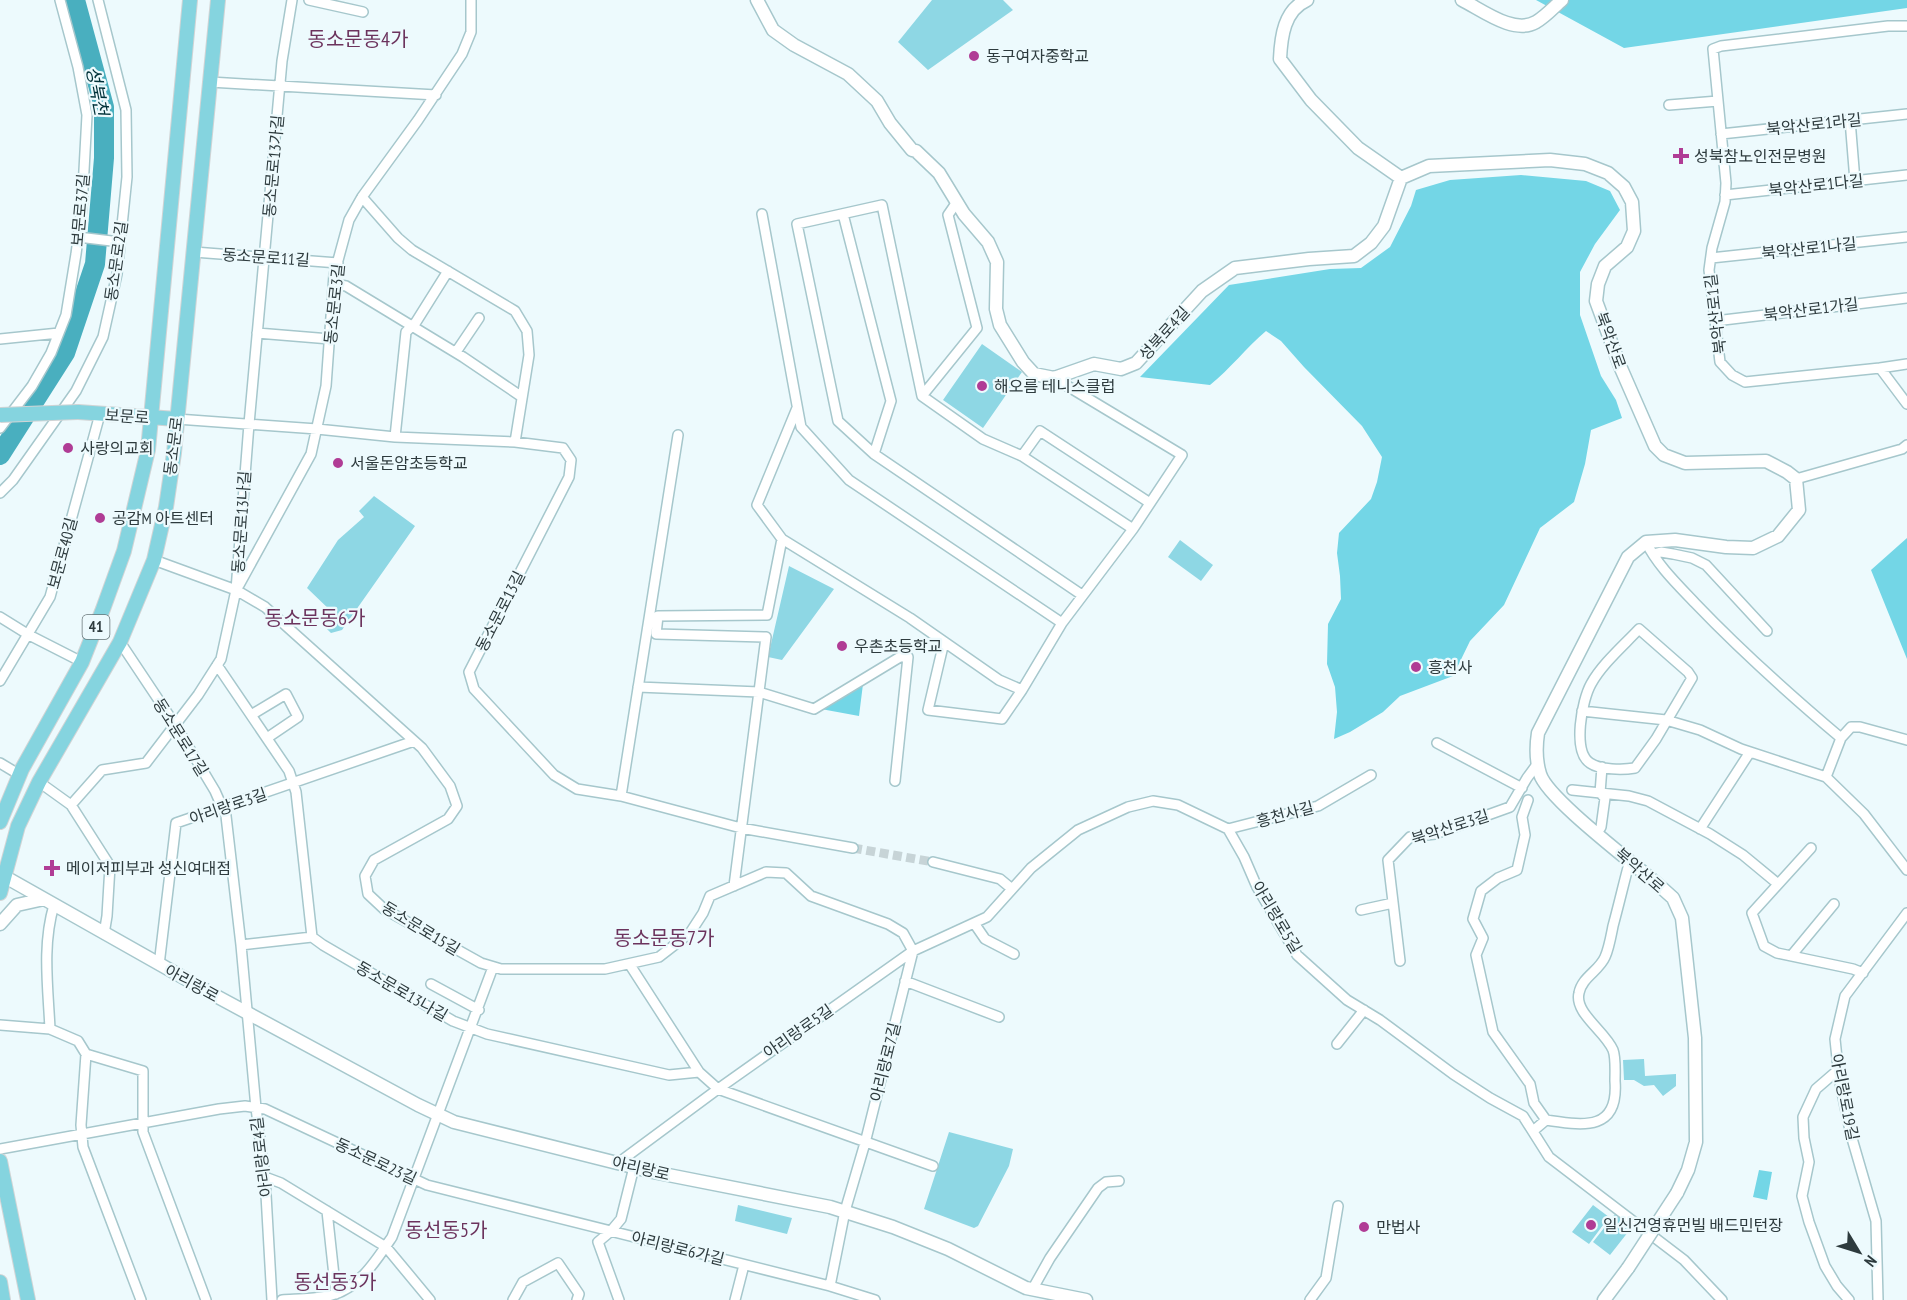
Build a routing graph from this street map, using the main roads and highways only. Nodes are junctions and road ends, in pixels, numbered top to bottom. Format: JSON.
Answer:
{"nodes":[{"id":1,"x":190,"y":0,"type":"edge"},
{"id":2,"x":218,"y":0,"type":"edge"},
{"id":3,"x":0,"y":415,"type":"edge"},
{"id":4,"x":151,"y":417,"type":"junction"},
{"id":5,"x":177,"y":419,"type":"junction"},
{"id":6,"x":0,"y":822,"type":"edge"},
{"id":7,"x":2,"y":875,"type":"edge"},
{"id":8,"x":0,"y":893,"type":"edge"},
{"id":9,"x":0,"y":1161,"type":"edge"},
{"id":10,"x":0,"y":1282,"type":"edge"},
{"id":11,"x":3,"y":1300,"type":"edge"},
{"id":12,"x":28,"y":1300,"type":"edge"}],
"edges":[{"from":1,"to":4,"type":"main road","name":"동소문로","number":"41"},
{"from":2,"to":5,"type":"main road","name":"동소문로","number":"41"},
{"from":3,"to":4,"type":"main road","name":"보문로","bridge":true},
{"from":4,"to":5,"type":"main road","name":"보문로"},
{"from":4,"to":6,"type":"main road","name":"동소문로","number":"41"},
{"from":5,"to":7,"type":"main road","name":"동소문로","number":"41"},
{"from":7,"to":8,"type":"main road","name":"동소문로","number":"41"},
{"from":9,"to":12,"type":"main road"},
{"from":10,"to":11,"type":"main road"}]}
